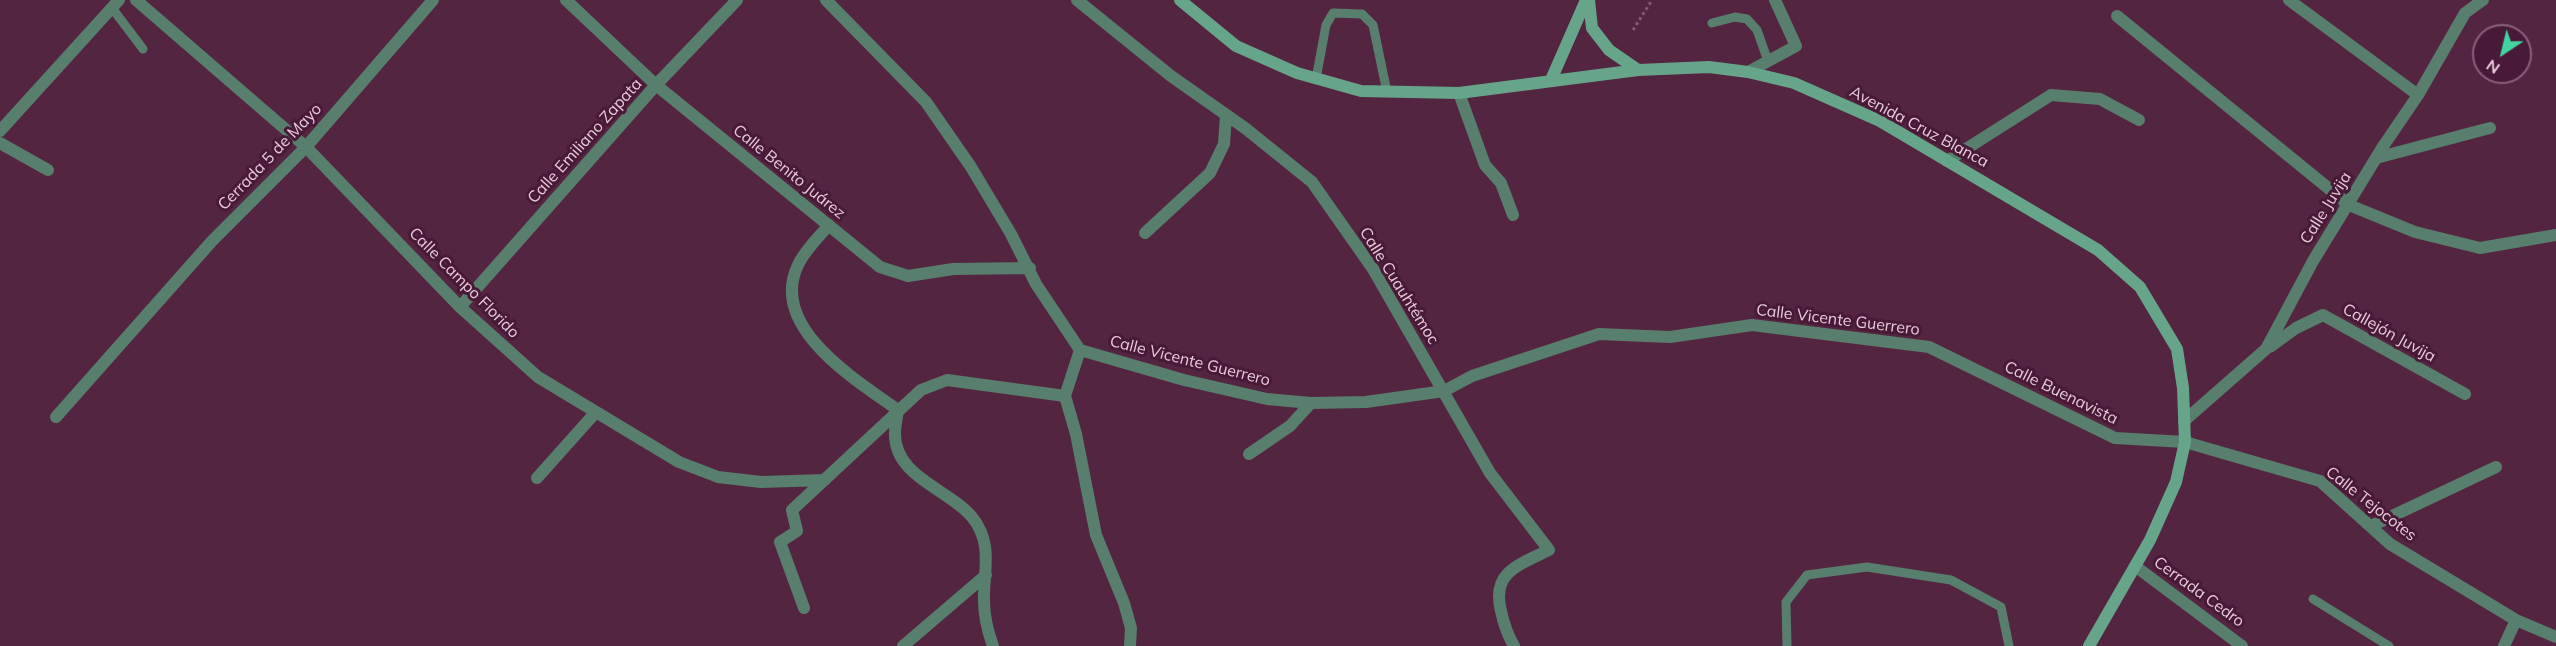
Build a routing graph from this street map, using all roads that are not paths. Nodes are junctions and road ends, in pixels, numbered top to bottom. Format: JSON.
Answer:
{"nodes":[{"id":1,"x":136,"y":0,"type":"edge"},
{"id":2,"x":433,"y":0,"type":"edge"},
{"id":3,"x":566,"y":0,"type":"edge"},
{"id":4,"x":737,"y":0,"type":"edge"},
{"id":5,"x":826,"y":0,"type":"edge"},
{"id":6,"x":1077,"y":0,"type":"edge"},
{"id":7,"x":1180,"y":0,"type":"edge"},
{"id":8,"x":1588,"y":0,"type":"edge"},
{"id":9,"x":1775,"y":0,"type":"edge"},
{"id":10,"x":2289,"y":0,"type":"edge"},
{"id":11,"x":2483,"y":0,"type":"edge"},
{"id":12,"x":116,"y":4,"type":"edge"},
{"id":13,"x":2117,"y":16,"type":"dead end"},
{"id":14,"x":1712,"y":23,"type":"dead end"},
{"id":15,"x":142,"y":50,"type":"dead end"},
{"id":16,"x":1768,"y":61,"type":"junction"},
{"id":17,"x":1638,"y":70,"type":"junction"},
{"id":18,"x":1749,"y":72,"type":"junction"},
{"id":19,"x":1316,"y":79,"type":"junction"},
{"id":20,"x":1551,"y":80,"type":"junction"},
{"id":21,"x":656,"y":85,"type":"junction"},
{"id":22,"x":1387,"y":92,"type":"junction"},
{"id":23,"x":1459,"y":93,"type":"junction"},
{"id":24,"x":2418,"y":95,"type":"junction"},
{"id":25,"x":1226,"y":115,"type":"junction"},
{"id":26,"x":2139,"y":120,"type":"dead end"},
{"id":27,"x":2490,"y":128,"type":"dead end"},
{"id":28,"x":0,"y":131,"type":"edge"},
{"id":29,"x":0,"y":143,"type":"edge"},
{"id":30,"x":306,"y":147,"type":"junction"},
{"id":31,"x":2376,"y":158,"type":"junction"},
{"id":32,"x":1947,"y":161,"type":"junction"},
{"id":33,"x":48,"y":170,"type":"dead end"},
{"id":34,"x":2349,"y":205,"type":"junction"},
{"id":35,"x":1513,"y":215,"type":"dead end"},
{"id":36,"x":829,"y":225,"type":"junction"},
{"id":37,"x":1145,"y":233,"type":"dead end"},
{"id":38,"x":2556,"y":235,"type":"edge"},
{"id":39,"x":1030,"y":268,"type":"junction"},
{"id":40,"x":460,"y":307,"type":"junction"},
{"id":41,"x":1929,"y":348,"type":"joint"},
{"id":42,"x":2266,"y":349,"type":"junction"},
{"id":43,"x":1080,"y":350,"type":"junction"},
{"id":44,"x":1444,"y":391,"type":"junction"},
{"id":45,"x":2465,"y":394,"type":"dead end"},
{"id":46,"x":1065,"y":396,"type":"junction"},
{"id":47,"x":1311,"y":403,"type":"junction"},
{"id":48,"x":898,"y":410,"type":"junction"},
{"id":49,"x":596,"y":412,"type":"junction"},
{"id":50,"x":56,"y":417,"type":"dead end"},
{"id":51,"x":2184,"y":421,"type":"junction"},
{"id":52,"x":2185,"y":442,"type":"junction"},
{"id":53,"x":1249,"y":454,"type":"dead end"},
{"id":54,"x":2496,"y":467,"type":"dead end"},
{"id":55,"x":537,"y":478,"type":"dead end"},
{"id":56,"x":825,"y":480,"type":"junction"},
{"id":57,"x":2371,"y":526,"type":"junction"},
{"id":58,"x":2135,"y":566,"type":"junction"},
{"id":59,"x":986,"y":576,"type":"junction"},
{"id":60,"x":2313,"y":599,"type":"dead end"},
{"id":61,"x":804,"y":608,"type":"dead end"},
{"id":62,"x":2516,"y":620,"type":"junction"},
{"id":63,"x":2556,"y":637,"type":"edge"},
{"id":64,"x":903,"y":646,"type":"edge"},
{"id":65,"x":993,"y":646,"type":"edge"},
{"id":66,"x":1130,"y":646,"type":"edge"},
{"id":67,"x":1514,"y":646,"type":"edge"},
{"id":68,"x":1787,"y":646,"type":"edge"},
{"id":69,"x":2008,"y":646,"type":"edge"},
{"id":70,"x":2089,"y":646,"type":"edge"},
{"id":71,"x":2242,"y":646,"type":"edge"},
{"id":72,"x":2389,"y":646,"type":"edge"},
{"id":73,"x":2504,"y":646,"type":"edge"}],
"edges":[{"from":1,"to":30,"type":"street","name":"Calle Campo Florido"},
{"from":2,"to":30,"type":"street","name":"Cerrada 5 de Mayo"},
{"from":3,"to":21,"type":"street","name":"Calle Benito Juárez"},
{"from":4,"to":21,"type":"street","name":"Calle Emiliano Zapata"},
{"from":5,"to":39,"type":"street"},
{"from":6,"to":25,"type":"street","name":"Calle Cuauhtémoc"},
{"from":7,"to":19,"type":"main road","name":"Avenida Cruz Blanca"},
{"from":8,"to":17,"type":"main road"},
{"from":8,"to":20,"type":"main road"},
{"from":9,"to":16,"type":"street"},
{"from":10,"to":24,"type":"street"},
{"from":11,"to":24,"type":"street","name":"Calle Juvija"},
{"from":12,"to":15,"type":"lane"},
{"from":12,"to":28,"type":"street"},
{"from":13,"to":34,"type":"street"},
{"from":14,"to":16,"type":"lane"},
{"from":16,"to":18,"type":"street"},
{"from":17,"to":18,"type":"main road","name":"Avenida Cruz Blanca"},
{"from":17,"to":20,"type":"main road","name":"Avenida Cruz Blanca"},
{"from":18,"to":32,"type":"main road","name":"Avenida Cruz Blanca"},
{"from":19,"to":22,"type":"main road","name":"Avenida Cruz Blanca"},
{"from":19,"to":22,"type":"lane"},
{"from":20,"to":23,"type":"main road","name":"Avenida Cruz Blanca"},
{"from":21,"to":36,"type":"street","name":"Calle Benito Juárez"},
{"from":21,"to":40,"type":"street","name":"Calle Emiliano Zapata"},
{"from":22,"to":23,"type":"main road","name":"Avenida Cruz Blanca"},
{"from":23,"to":35,"type":"street"},
{"from":24,"to":31,"type":"street","name":"Calle Juvija"},
{"from":25,"to":37,"type":"street"},
{"from":25,"to":44,"type":"street","name":"Calle Cuauhtémoc"},
{"from":26,"to":32,"type":"street"},
{"from":27,"to":31,"type":"street"},
{"from":29,"to":33,"type":"street"},
{"from":30,"to":40,"type":"street","name":"Calle Campo Florido"},
{"from":30,"to":50,"type":"street","name":"Cerrada 5 de Mayo"},
{"from":31,"to":34,"type":"street","name":"Calle Juvija"},
{"from":32,"to":51,"type":"main road","name":"Avenida Cruz Blanca"},
{"from":34,"to":38,"type":"street"},
{"from":34,"to":42,"type":"street","name":"Calle Juvija"},
{"from":36,"to":39,"type":"street","name":"Calle Benito Juárez"},
{"from":36,"to":48,"type":"street"},
{"from":39,"to":43,"type":"street"},
{"from":40,"to":49,"type":"street","name":"Calle Campo Florido"},
{"from":41,"to":44,"type":"street","name":"Calle Vicente Guerrero"},
{"from":41,"to":52,"type":"street","name":"Calle Buenavista"},
{"from":42,"to":45,"type":"street","name":"Callejón Juvija"},
{"from":42,"to":51,"type":"street","name":"Calle Juvija"},
{"from":43,"to":46,"type":"street"},
{"from":43,"to":47,"type":"street","name":"Calle Vicente Guerrero"},
{"from":44,"to":47,"type":"street","name":"Calle Vicente Guerrero"},
{"from":44,"to":67,"type":"street","name":"Calle Cuauhtémoc"},
{"from":46,"to":48,"type":"street"},
{"from":46,"to":66,"type":"street"},
{"from":47,"to":53,"type":"street"},
{"from":48,"to":56,"type":"street"},
{"from":48,"to":59,"type":"street"},
{"from":49,"to":55,"type":"street"},
{"from":49,"to":56,"type":"street","name":"Calle Campo Florido"},
{"from":51,"to":52,"type":"main road","name":"Avenida Cruz Blanca"},
{"from":52,"to":57,"type":"street","name":"Calle Tejocotes"},
{"from":52,"to":58,"type":"main road","name":"Avenida Cruz Blanca"},
{"from":54,"to":57,"type":"street"},
{"from":56,"to":61,"type":"street"},
{"from":57,"to":62,"type":"street","name":"Calle Tejocotes"},
{"from":58,"to":70,"type":"main road","name":"Avenida Cruz Blanca"},
{"from":58,"to":71,"type":"street","name":"Cerrada Cedro"},
{"from":59,"to":64,"type":"street"},
{"from":59,"to":65,"type":"street"},
{"from":60,"to":72,"type":"lane"},
{"from":62,"to":63,"type":"street","name":"Calle Tejocotes"},
{"from":62,"to":73,"type":"street"},
{"from":68,"to":69,"type":"lane"}]}
